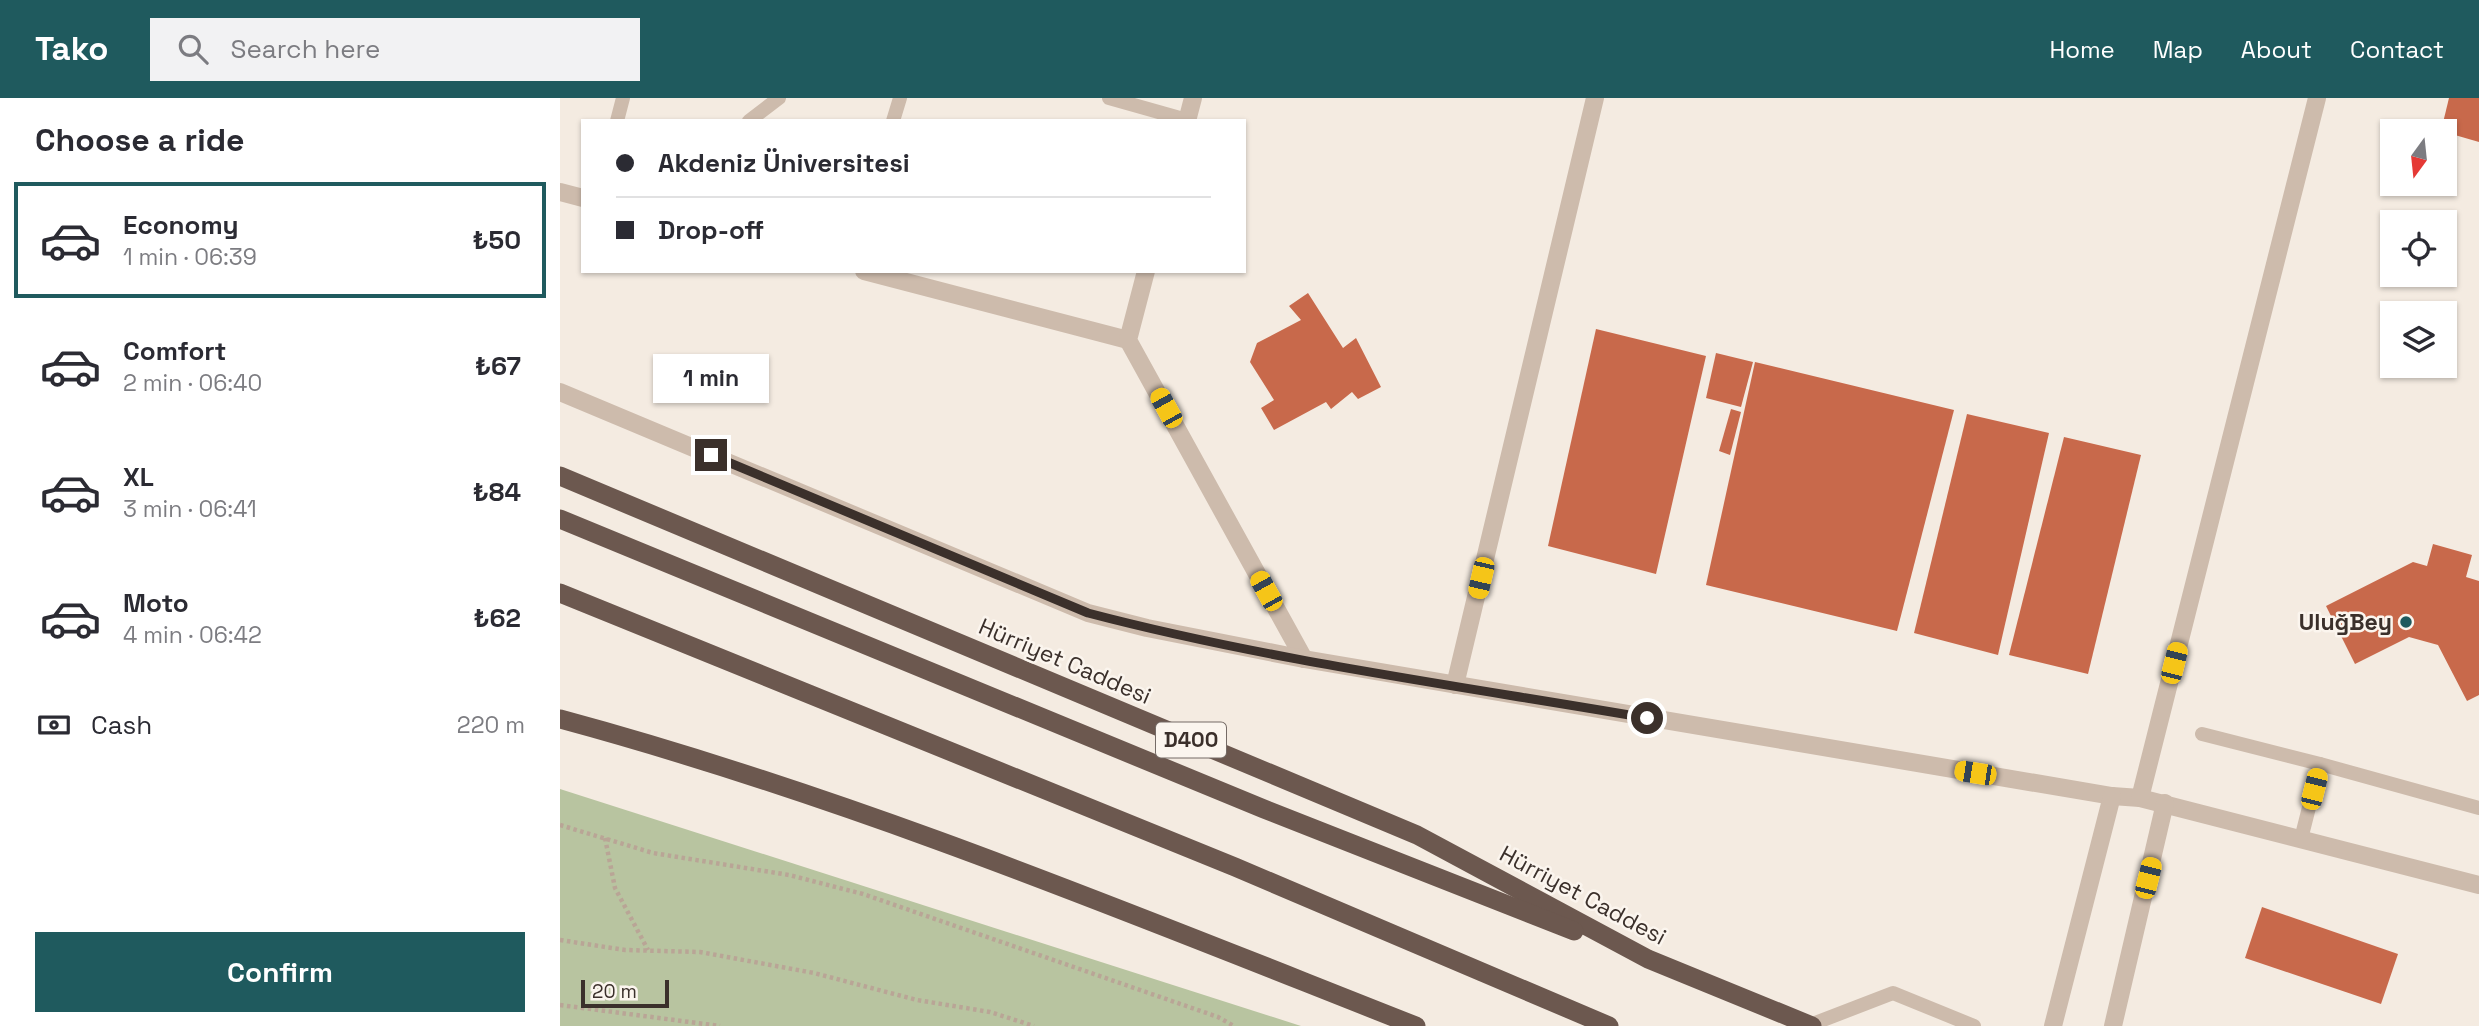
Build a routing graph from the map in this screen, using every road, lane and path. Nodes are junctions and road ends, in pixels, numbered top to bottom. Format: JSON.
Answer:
{"nodes":[{"id":1,"x":623,"y":98,"type":"edge"},
{"id":2,"x":779,"y":98,"type":"edge"},
{"id":3,"x":900,"y":98,"type":"edge"},
{"id":4,"x":1109,"y":98,"type":"edge"},
{"id":5,"x":1193,"y":98,"type":"edge"},
{"id":6,"x":1595,"y":98,"type":"edge"},
{"id":7,"x":2317,"y":98,"type":"edge"},
{"id":8,"x":618,"y":119,"type":"edge"},
{"id":9,"x":752,"y":119,"type":"edge"},
{"id":10,"x":894,"y":119,"type":"edge"},
{"id":11,"x":1183,"y":119,"type":"edge"},
{"id":12,"x":1187,"y":119,"type":"edge"},
{"id":13,"x":560,"y":192,"type":"edge"},
{"id":14,"x":581,"y":197,"type":"edge"},
{"id":15,"x":872,"y":273,"type":"edge"},
{"id":16,"x":1145,"y":273,"type":"edge"},
{"id":17,"x":1128,"y":340,"type":"junction"},
{"id":18,"x":560,"y":392,"type":"edge"},
{"id":19,"x":560,"y":476,"type":"edge"},
{"id":20,"x":560,"y":519,"type":"edge"},
{"id":21,"x":560,"y":593,"type":"edge"},
{"id":22,"x":1304,"y":659,"type":"junction"},
{"id":23,"x":1455,"y":685,"type":"junction"},
{"id":24,"x":560,"y":719,"type":"edge"},
{"id":25,"x":2202,"y":734,"type":"dead end"},
{"id":26,"x":2320,"y":764,"type":"junction"},
{"id":27,"x":2112,"y":796,"type":"junction"},
{"id":28,"x":2140,"y":798,"type":"junction"},
{"id":29,"x":2165,"y":803,"type":"junction"},
{"id":30,"x":2479,"y":808,"type":"edge"},
{"id":31,"x":560,"y":825,"type":"edge"},
{"id":32,"x":605,"y":838,"type":"junction"},
{"id":33,"x":2301,"y":839,"type":"junction"},
{"id":34,"x":2479,"y":885,"type":"edge"},
{"id":35,"x":560,"y":940,"type":"edge"},
{"id":36,"x":649,"y":950,"type":"junction"},
{"id":37,"x":1648,"y":959,"type":"junction"},
{"id":38,"x":560,"y":1005,"type":"edge"},
{"id":39,"x":720,"y":1026,"type":"edge"},
{"id":40,"x":1034,"y":1026,"type":"edge"},
{"id":41,"x":1234,"y":1026,"type":"edge"},
{"id":42,"x":1416,"y":1026,"type":"edge"},
{"id":43,"x":1609,"y":1026,"type":"edge"},
{"id":44,"x":1811,"y":1026,"type":"edge"},
{"id":45,"x":1974,"y":1026,"type":"edge"},
{"id":46,"x":2053,"y":1026,"type":"edge"},
{"id":47,"x":2113,"y":1026,"type":"edge"}],
"edges":[{"from":1,"to":8,"type":"lane"},
{"from":2,"to":9,"type":"lane"},
{"from":3,"to":10,"type":"lane"},
{"from":4,"to":11,"type":"lane"},
{"from":5,"to":12,"type":"street"},
{"from":6,"to":23,"type":"street"},
{"from":7,"to":28,"type":"street"},
{"from":13,"to":14,"type":"street"},
{"from":15,"to":17,"type":"street"},
{"from":16,"to":17,"type":"street"},
{"from":17,"to":22,"type":"street"},
{"from":18,"to":22,"type":"street"},
{"from":19,"to":37,"type":"highway","name":"Hürriyet Caddesi","number":"D400"},
{"from":20,"to":37,"type":"highway"},
{"from":21,"to":43,"type":"highway"},
{"from":22,"to":23,"type":"street"},
{"from":23,"to":27,"type":"street"},
{"from":24,"to":42,"type":"highway"},
{"from":25,"to":26,"type":"lane"},
{"from":26,"to":30,"type":"lane"},
{"from":26,"to":33,"type":"lane"},
{"from":27,"to":28,"type":"street"},
{"from":27,"to":46,"type":"street"},
{"from":28,"to":29,"type":"street"},
{"from":29,"to":33,"type":"street"},
{"from":29,"to":47,"type":"street"},
{"from":31,"to":32,"type":"path"},
{"from":32,"to":36,"type":"path"},
{"from":32,"to":41,"type":"path"},
{"from":33,"to":34,"type":"street"},
{"from":35,"to":36,"type":"path"},
{"from":36,"to":40,"type":"path"},
{"from":37,"to":44,"type":"highway","name":"Hürriyet Caddesi","number":"D400"},
{"from":38,"to":39,"type":"path"},
{"from":44,"to":45,"type":"lane"}]}
